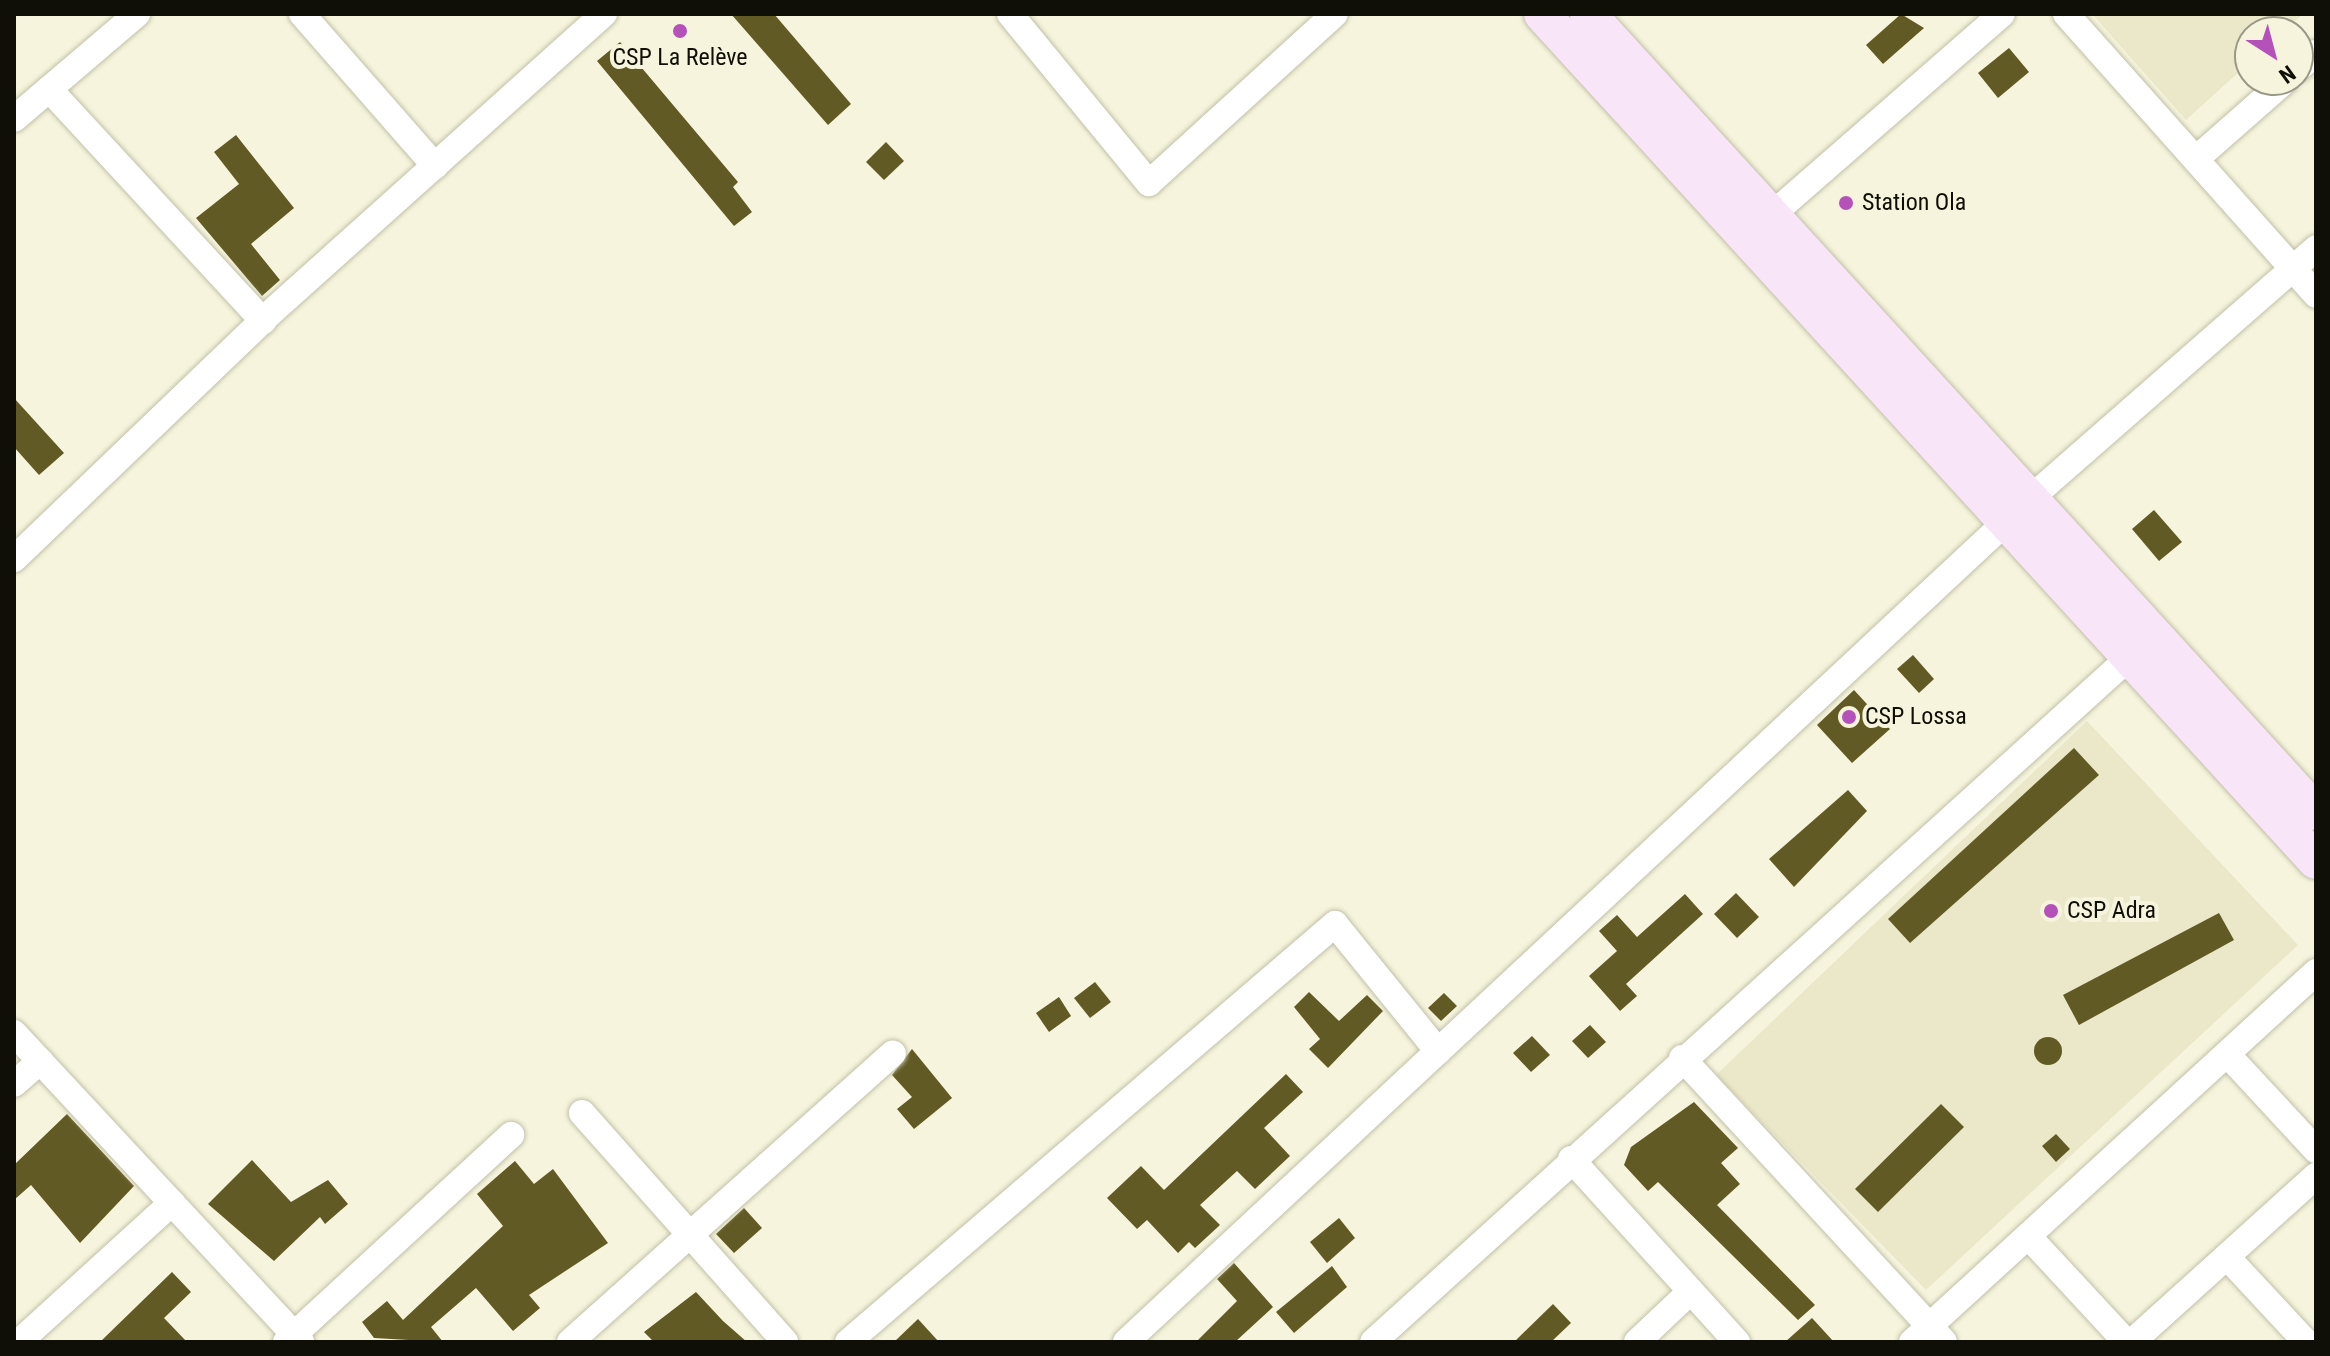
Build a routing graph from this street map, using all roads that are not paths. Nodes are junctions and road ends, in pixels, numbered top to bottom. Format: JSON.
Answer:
{"nodes":[{"id":1,"x":137,"y":14,"type":"edge"},
{"id":2,"x":302,"y":14,"type":"edge"},
{"id":3,"x":604,"y":14,"type":"edge"},
{"id":4,"x":1010,"y":14,"type":"edge"},
{"id":5,"x":1335,"y":14,"type":"edge"},
{"id":6,"x":1542,"y":14,"type":"edge"},
{"id":7,"x":1588,"y":14,"type":"edge"},
{"id":8,"x":2002,"y":14,"type":"edge"},
{"id":9,"x":2066,"y":14,"type":"edge"},
{"id":10,"x":574,"y":24,"type":"edge"},
{"id":11,"x":49,"y":89,"type":"junction"},
{"id":12,"x":2268,"y":96,"type":"edge"},
{"id":13,"x":14,"y":119,"type":"edge"},
{"id":14,"x":2196,"y":159,"type":"junction"},
{"id":15,"x":435,"y":166,"type":"junction"},
{"id":16,"x":1760,"y":226,"type":"junction"},
{"id":17,"x":2316,"y":248,"type":"edge"},
{"id":18,"x":2293,"y":269,"type":"junction"},
{"id":19,"x":2316,"y":295,"type":"edge"},
{"id":20,"x":263,"y":321,"type":"junction"},
{"id":21,"x":2020,"y":508,"type":"junction"},
{"id":22,"x":14,"y":559,"type":"edge"},
{"id":23,"x":2142,"y":646,"type":"junction"},
{"id":24,"x":2316,"y":812,"type":"edge"},
{"id":25,"x":2316,"y":861,"type":"edge"},
{"id":26,"x":2316,"y":972,"type":"edge"},
{"id":27,"x":14,"y":1033,"type":"edge"},
{"id":28,"x":1438,"y":1051,"type":"junction"},
{"id":29,"x":893,"y":1053,"type":"dead end"},
{"id":30,"x":2227,"y":1054,"type":"junction"},
{"id":31,"x":1682,"y":1058,"type":"junction"},
{"id":32,"x":40,"y":1061,"type":"junction"},
{"id":33,"x":14,"y":1084,"type":"edge"},
{"id":34,"x":582,"y":1113,"type":"dead end"},
{"id":35,"x":511,"y":1135,"type":"dead end"},
{"id":36,"x":2316,"y":1150,"type":"edge"},
{"id":37,"x":1571,"y":1159,"type":"junction"},
{"id":38,"x":2316,"y":1176,"type":"edge"},
{"id":39,"x":172,"y":1203,"type":"junction"},
{"id":40,"x":688,"y":1234,"type":"junction"},
{"id":41,"x":2028,"y":1236,"type":"junction"},
{"id":42,"x":2227,"y":1257,"type":"junction"},
{"id":43,"x":1691,"y":1291,"type":"junction"},
{"id":44,"x":1928,"y":1337,"type":"edge"},
{"id":45,"x":294,"y":1340,"type":"edge"},
{"id":46,"x":19,"y":1342,"type":"edge"},
{"id":47,"x":570,"y":1342,"type":"edge"},
{"id":48,"x":785,"y":1342,"type":"edge"},
{"id":49,"x":848,"y":1342,"type":"edge"},
{"id":50,"x":1126,"y":1342,"type":"edge"},
{"id":51,"x":1373,"y":1342,"type":"edge"},
{"id":52,"x":1637,"y":1342,"type":"edge"},
{"id":53,"x":1737,"y":1342,"type":"edge"},
{"id":54,"x":2126,"y":1342,"type":"edge"},
{"id":55,"x":2132,"y":1342,"type":"edge"},
{"id":56,"x":2306,"y":1342,"type":"edge"}],
"edges":[{"from":1,"to":11,"type":"street"},
{"from":2,"to":15,"type":"street"},
{"from":3,"to":10,"type":"street"},
{"from":4,"to":5,"type":"street"},
{"from":6,"to":16,"type":"main road"},
{"from":7,"to":16,"type":"main road"},
{"from":8,"to":16,"type":"street"},
{"from":9,"to":14,"type":"street"},
{"from":10,"to":15,"type":"street"},
{"from":11,"to":13,"type":"street"},
{"from":11,"to":20,"type":"street"},
{"from":12,"to":14,"type":"street"},
{"from":14,"to":18,"type":"street"},
{"from":15,"to":20,"type":"street"},
{"from":16,"to":21,"type":"main road"},
{"from":17,"to":18,"type":"street"},
{"from":18,"to":19,"type":"street"},
{"from":18,"to":21,"type":"street"},
{"from":20,"to":22,"type":"street"},
{"from":21,"to":23,"type":"main road"},
{"from":21,"to":28,"type":"street"},
{"from":23,"to":24,"type":"main road"},
{"from":23,"to":25,"type":"main road"},
{"from":23,"to":31,"type":"street"},
{"from":26,"to":30,"type":"street"},
{"from":27,"to":32,"type":"street"},
{"from":28,"to":49,"type":"street"},
{"from":28,"to":50,"type":"street"},
{"from":29,"to":40,"type":"street"},
{"from":30,"to":36,"type":"street"},
{"from":30,"to":41,"type":"street"},
{"from":31,"to":37,"type":"street"},
{"from":31,"to":44,"type":"street"},
{"from":32,"to":33,"type":"street"},
{"from":32,"to":39,"type":"street"},
{"from":34,"to":40,"type":"street"},
{"from":35,"to":45,"type":"street"},
{"from":37,"to":43,"type":"street"},
{"from":37,"to":51,"type":"street"},
{"from":38,"to":42,"type":"street"},
{"from":39,"to":45,"type":"street"},
{"from":39,"to":46,"type":"street"},
{"from":40,"to":47,"type":"street"},
{"from":40,"to":48,"type":"street"},
{"from":41,"to":44,"type":"street"},
{"from":41,"to":54,"type":"street"},
{"from":42,"to":55,"type":"street"},
{"from":42,"to":56,"type":"street"},
{"from":43,"to":52,"type":"street"},
{"from":43,"to":53,"type":"street"}]}
